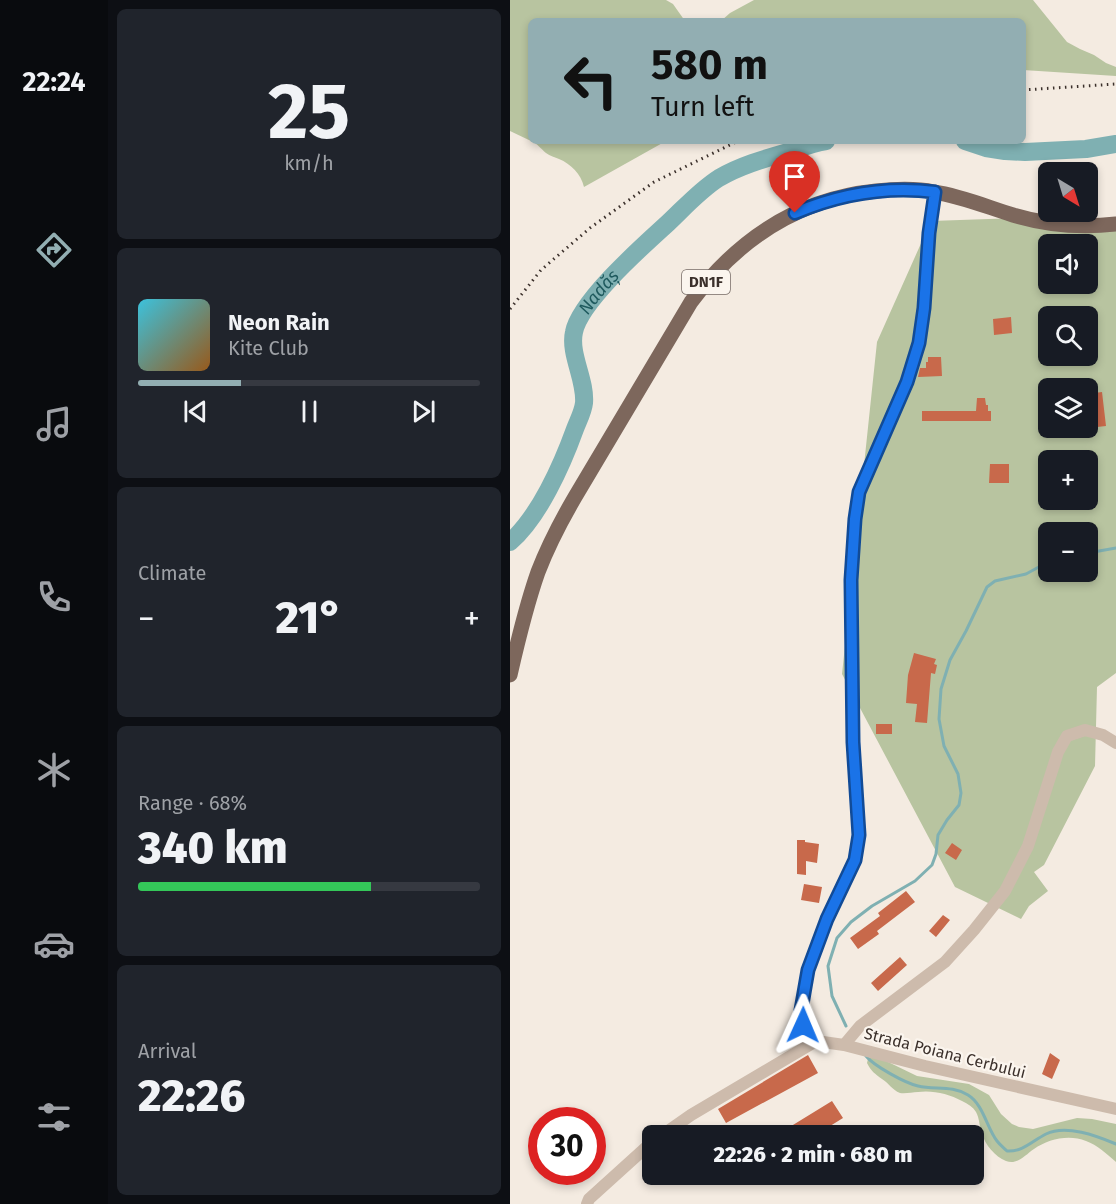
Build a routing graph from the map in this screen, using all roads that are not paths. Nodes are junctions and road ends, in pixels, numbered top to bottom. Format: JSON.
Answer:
{"nodes":[{"id":1,"x":935,"y":192,"type":"junction"},
{"id":2,"x":1116,"y":224,"type":"edge"},
{"id":3,"x":510,"y":675,"type":"edge"},
{"id":4,"x":1116,"y":743,"type":"edge"},
{"id":5,"x":816,"y":1041,"type":"junction"},
{"id":6,"x":844,"y":1045,"type":"junction"},
{"id":7,"x":1116,"y":1108,"type":"edge"},
{"id":8,"x":677,"y":1125,"type":"edge"},
{"id":9,"x":642,"y":1151,"type":"edge"},
{"id":10,"x":587,"y":1204,"type":"edge"}],
"edges":[{"from":1,"to":2,"type":"main road","number":"DN1F"},
{"from":1,"to":3,"type":"main road","number":"DN1F"},
{"from":1,"to":5,"type":"street"},
{"from":4,"to":6,"type":"street"},
{"from":5,"to":6,"type":"street","name":"Strada Poiana Cerbului"},
{"from":5,"to":8,"type":"street"},
{"from":6,"to":7,"type":"street","name":"Strada Poiana Cerbului"},
{"from":9,"to":10,"type":"street"}]}
